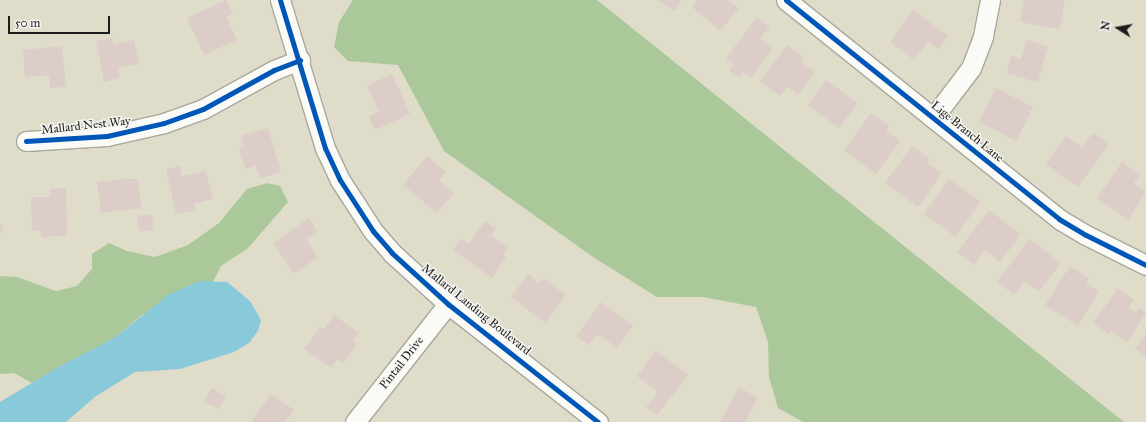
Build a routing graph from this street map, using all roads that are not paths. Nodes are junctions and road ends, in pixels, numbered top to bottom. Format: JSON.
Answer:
{"nodes":[{"id":1,"x":280,"y":0,"type":"edge"},
{"id":2,"x":786,"y":0,"type":"edge"},
{"id":3,"x":990,"y":0,"type":"edge"},
{"id":4,"x":300,"y":60,"type":"junction"},
{"id":5,"x":933,"y":118,"type":"junction"},
{"id":6,"x":26,"y":141,"type":"dead end"},
{"id":7,"x":1146,"y":264,"type":"edge"},
{"id":8,"x":448,"y":304,"type":"junction"},
{"id":9,"x":355,"y":422,"type":"edge"},
{"id":10,"x":598,"y":422,"type":"edge"}],
"edges":[{"from":1,"to":4,"type":"street","name":"Mallard Landing Boulevard"},
{"from":2,"to":5,"type":"street","name":"Lige Branch Lane"},
{"from":3,"to":5,"type":"street"},
{"from":4,"to":6,"type":"street","name":"Mallard Nest Way"},
{"from":4,"to":8,"type":"street","name":"Mallard Landing Boulevard"},
{"from":5,"to":7,"type":"street","name":"Lige Branch Lane"},
{"from":8,"to":9,"type":"street","name":"Pintail Drive"},
{"from":8,"to":10,"type":"street","name":"Mallard Landing Boulevard"}]}
